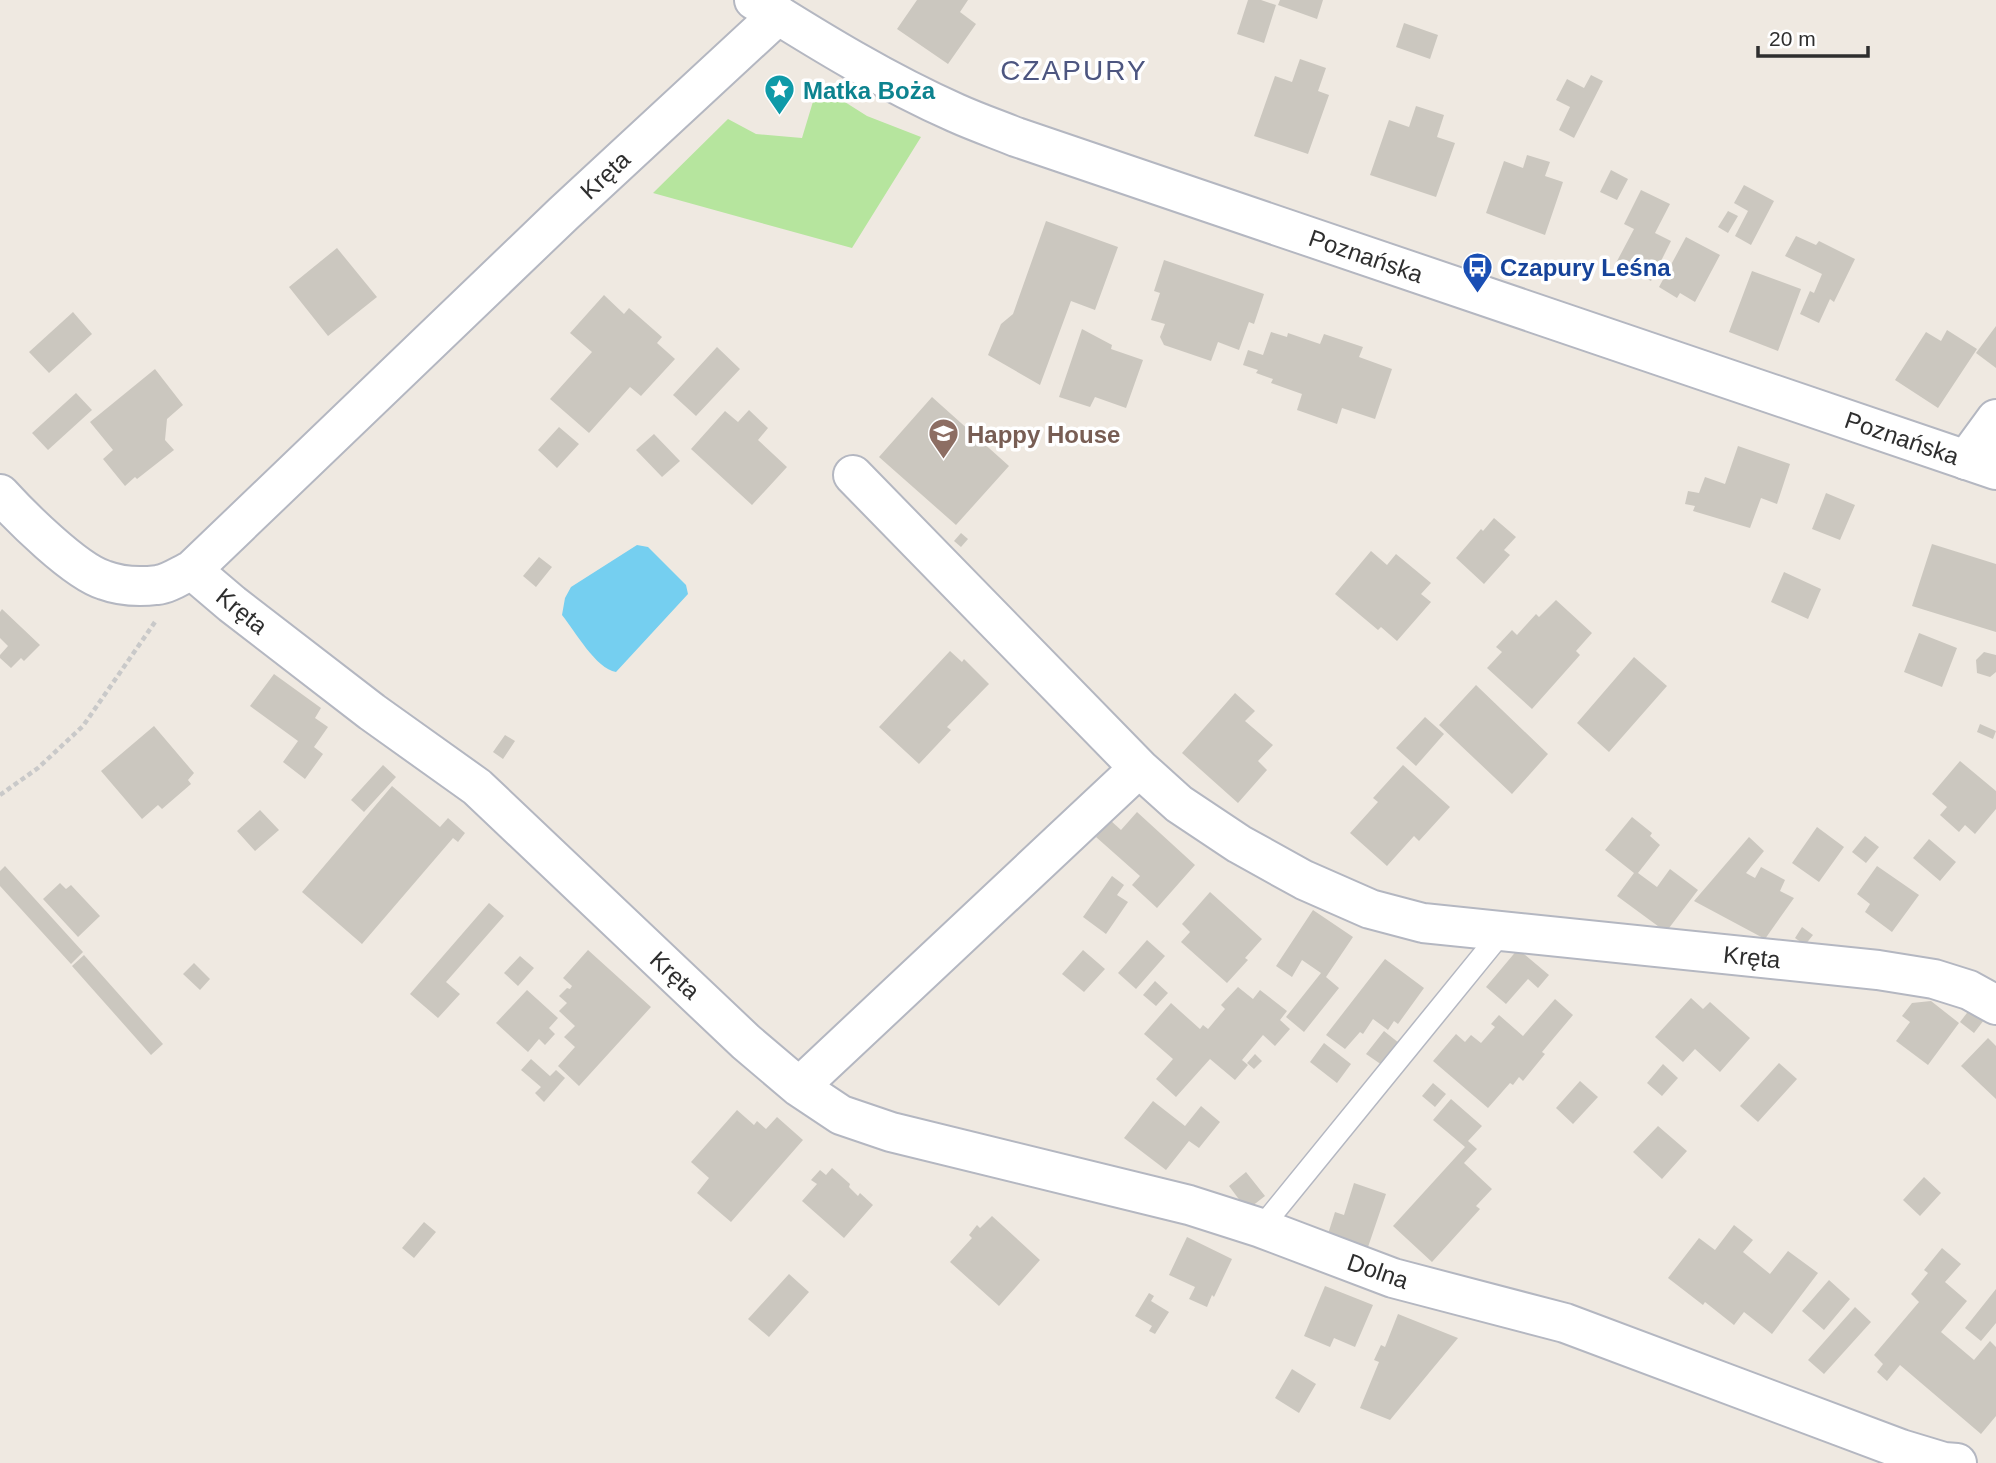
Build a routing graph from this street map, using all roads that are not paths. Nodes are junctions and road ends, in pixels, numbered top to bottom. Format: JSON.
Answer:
{"nodes":[{"id":1,"x":766,"y":8,"type":"edge"},
{"id":2,"x":1996,"y":419,"type":"edge"},
{"id":3,"x":1981,"y":465,"type":"edge"},
{"id":4,"x":853,"y":475,"type":"dead end"},
{"id":5,"x":0,"y":494,"type":"edge"},
{"id":6,"x":192,"y":570,"type":"junction"},
{"id":7,"x":1139,"y":768,"type":"junction"},
{"id":8,"x":1502,"y":932,"type":"junction"},
{"id":9,"x":1996,"y":1005,"type":"edge"},
{"id":10,"x":799,"y":1087,"type":"junction"},
{"id":11,"x":1261,"y":1228,"type":"junction"},
{"id":12,"x":1957,"y":1463,"type":"edge"}],
"edges":[{"from":1,"to":3,"type":"street","name":"Poznańska"},
{"from":1,"to":6,"type":"street","name":"Kręta"},
{"from":2,"to":3,"type":"street"},
{"from":4,"to":7,"type":"street","name":"Kręta"},
{"from":5,"to":6,"type":"street","name":"Kręta"},
{"from":6,"to":10,"type":"street","name":"Kręta"},
{"from":7,"to":8,"type":"street","name":"Kręta"},
{"from":7,"to":10,"type":"street"},
{"from":8,"to":9,"type":"street","name":"Kręta"},
{"from":8,"to":11,"type":"lane"},
{"from":10,"to":11,"type":"street","name":"Dolna"},
{"from":11,"to":12,"type":"street","name":"Dolna"}]}
